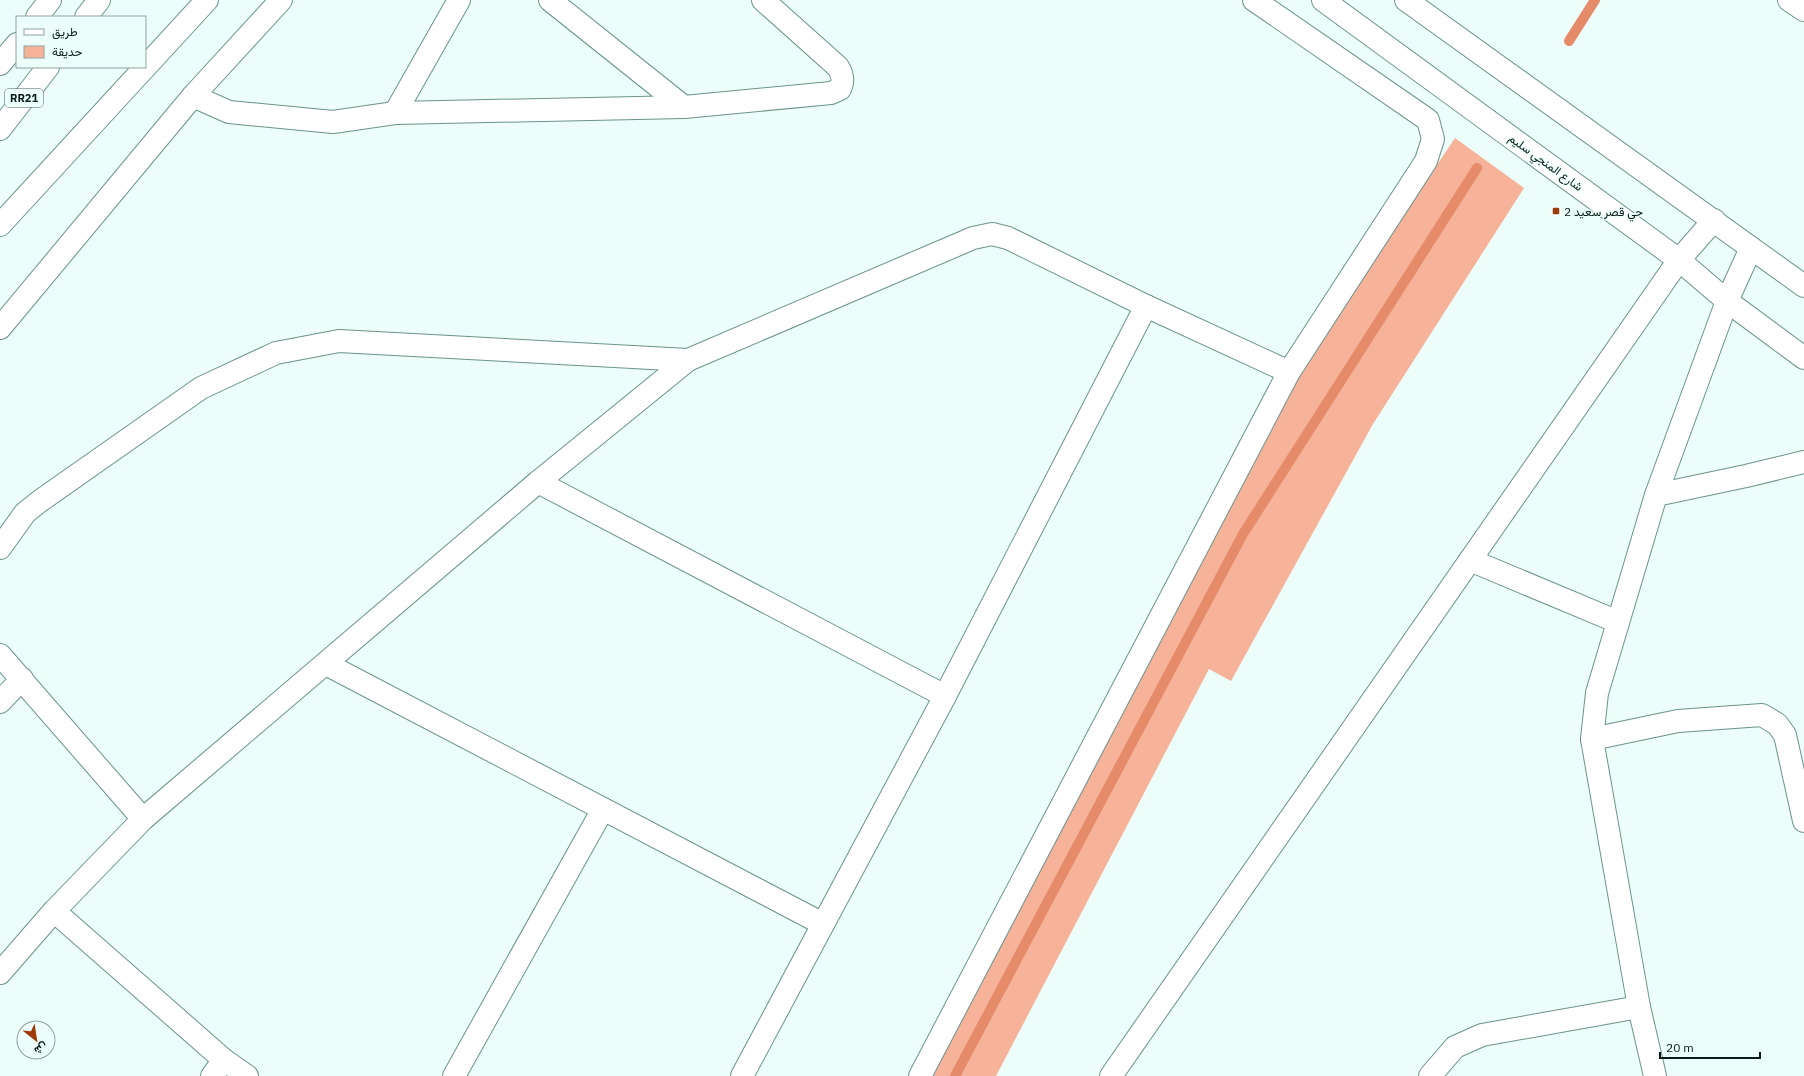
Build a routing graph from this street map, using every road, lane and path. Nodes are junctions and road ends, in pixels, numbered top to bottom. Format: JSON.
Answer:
{"nodes":[{"id":1,"x":50,"y":0,"type":"edge"},
{"id":2,"x":99,"y":0,"type":"edge"},
{"id":3,"x":207,"y":0,"type":"edge"},
{"id":4,"x":281,"y":0,"type":"edge"},
{"id":5,"x":458,"y":0,"type":"edge"},
{"id":6,"x":550,"y":0,"type":"edge"},
{"id":7,"x":763,"y":0,"type":"edge"},
{"id":8,"x":1254,"y":0,"type":"edge"},
{"id":9,"x":1323,"y":0,"type":"edge"},
{"id":10,"x":1406,"y":0,"type":"edge"},
{"id":11,"x":1789,"y":0,"type":"edge"},
{"id":12,"x":1804,"y":10,"type":"edge"},
{"id":13,"x":38,"y":16,"type":"edge"},
{"id":14,"x":87,"y":16,"type":"edge"},
{"id":15,"x":16,"y":45,"type":"edge"},
{"id":16,"x":0,"y":64,"type":"edge"},
{"id":17,"x":146,"y":66,"type":"edge"},
{"id":18,"x":47,"y":68,"type":"edge"},
{"id":19,"x":144,"y":68,"type":"edge"},
{"id":20,"x":193,"y":96,"type":"junction"},
{"id":21,"x":684,"y":107,"type":"junction"},
{"id":22,"x":395,"y":113,"type":"junction"},
{"id":23,"x":0,"y":129,"type":"edge"},
{"id":24,"x":1714,"y":220,"type":"junction"},
{"id":25,"x":0,"y":225,"type":"edge"},
{"id":26,"x":1751,"y":248,"type":"junction"},
{"id":27,"x":1679,"y":260,"type":"junction"},
{"id":28,"x":1804,"y":286,"type":"edge"},
{"id":29,"x":1726,"y":301,"type":"junction"},
{"id":30,"x":1146,"y":306,"type":"junction"},
{"id":31,"x":0,"y":328,"type":"edge"},
{"id":32,"x":1804,"y":358,"type":"edge"},
{"id":33,"x":688,"y":360,"type":"junction"},
{"id":34,"x":1288,"y":372,"type":"junction"},
{"id":35,"x":1804,"y":462,"type":"edge"},
{"id":36,"x":538,"y":482,"type":"junction"},
{"id":37,"x":1656,"y":495,"type":"junction"},
{"id":38,"x":0,"y":548,"type":"edge"},
{"id":39,"x":1470,"y":560,"type":"junction"},
{"id":40,"x":1618,"y":622,"type":"junction"},
{"id":41,"x":0,"y":655,"type":"edge"},
{"id":42,"x":326,"y":664,"type":"junction"},
{"id":43,"x":22,"y":679,"type":"junction"},
{"id":44,"x":945,"y":696,"type":"junction"},
{"id":45,"x":0,"y":702,"type":"edge"},
{"id":46,"x":1592,"y":739,"type":"junction"},
{"id":47,"x":603,"y":809,"type":"junction"},
{"id":48,"x":143,"y":819,"type":"junction"},
{"id":49,"x":1804,"y":821,"type":"edge"},
{"id":50,"x":54,"y":911,"type":"junction"},
{"id":51,"x":823,"y":924,"type":"junction"},
{"id":52,"x":0,"y":973,"type":"edge"},
{"id":53,"x":1639,"y":1007,"type":"junction"},
{"id":54,"x":218,"y":1068,"type":"edge"},
{"id":55,"x":247,"y":1076,"type":"edge"},
{"id":56,"x":454,"y":1076,"type":"edge"},
{"id":57,"x":742,"y":1076,"type":"edge"},
{"id":58,"x":920,"y":1076,"type":"edge"},
{"id":59,"x":1111,"y":1076,"type":"edge"},
{"id":60,"x":1430,"y":1076,"type":"edge"},
{"id":61,"x":1655,"y":1076,"type":"edge"}],
"edges":[{"from":1,"to":13,"type":"main road"},
{"from":2,"to":14,"type":"main road"},
{"from":3,"to":17,"type":"main road"},
{"from":4,"to":20,"type":"main road"},
{"from":5,"to":22,"type":"main road"},
{"from":6,"to":21,"type":"main road"},
{"from":7,"to":21,"type":"main road"},
{"from":8,"to":34,"type":"main road"},
{"from":9,"to":27,"type":"main road","name":"شارع المنجي سليم"},
{"from":10,"to":24,"type":"main road"},
{"from":11,"to":12,"type":"main road"},
{"from":15,"to":16,"type":"main road"},
{"from":18,"to":23,"type":"main road","number":"RR21"},
{"from":19,"to":25,"type":"main road"},
{"from":20,"to":22,"type":"main road"},
{"from":20,"to":31,"type":"main road"},
{"from":21,"to":22,"type":"main road"},
{"from":24,"to":26,"type":"main road"},
{"from":24,"to":27,"type":"main road"},
{"from":26,"to":28,"type":"main road"},
{"from":26,"to":29,"type":"main road"},
{"from":27,"to":29,"type":"main road","name":"شارع المنجي سليم"},
{"from":27,"to":39,"type":"main road"},
{"from":29,"to":32,"type":"main road","name":"شارع المنجي سليم"},
{"from":29,"to":37,"type":"main road"},
{"from":30,"to":33,"type":"main road"},
{"from":30,"to":34,"type":"main road"},
{"from":30,"to":44,"type":"main road"},
{"from":33,"to":36,"type":"main road"},
{"from":33,"to":38,"type":"main road"},
{"from":34,"to":58,"type":"main road"},
{"from":35,"to":37,"type":"main road"},
{"from":36,"to":42,"type":"main road"},
{"from":36,"to":44,"type":"main road"},
{"from":37,"to":40,"type":"main road"},
{"from":39,"to":40,"type":"main road"},
{"from":39,"to":59,"type":"main road"},
{"from":40,"to":46,"type":"main road"},
{"from":41,"to":43,"type":"main road"},
{"from":42,"to":47,"type":"main road"},
{"from":42,"to":48,"type":"main road"},
{"from":43,"to":45,"type":"main road"},
{"from":43,"to":48,"type":"main road"},
{"from":44,"to":51,"type":"main road"},
{"from":46,"to":49,"type":"main road"},
{"from":46,"to":53,"type":"main road"},
{"from":47,"to":51,"type":"main road"},
{"from":47,"to":56,"type":"main road"},
{"from":48,"to":50,"type":"main road"},
{"from":50,"to":52,"type":"main road"},
{"from":50,"to":54,"type":"main road"},
{"from":51,"to":57,"type":"main road"},
{"from":53,"to":60,"type":"main road"},
{"from":53,"to":61,"type":"main road"},
{"from":54,"to":55,"type":"main road"}]}
